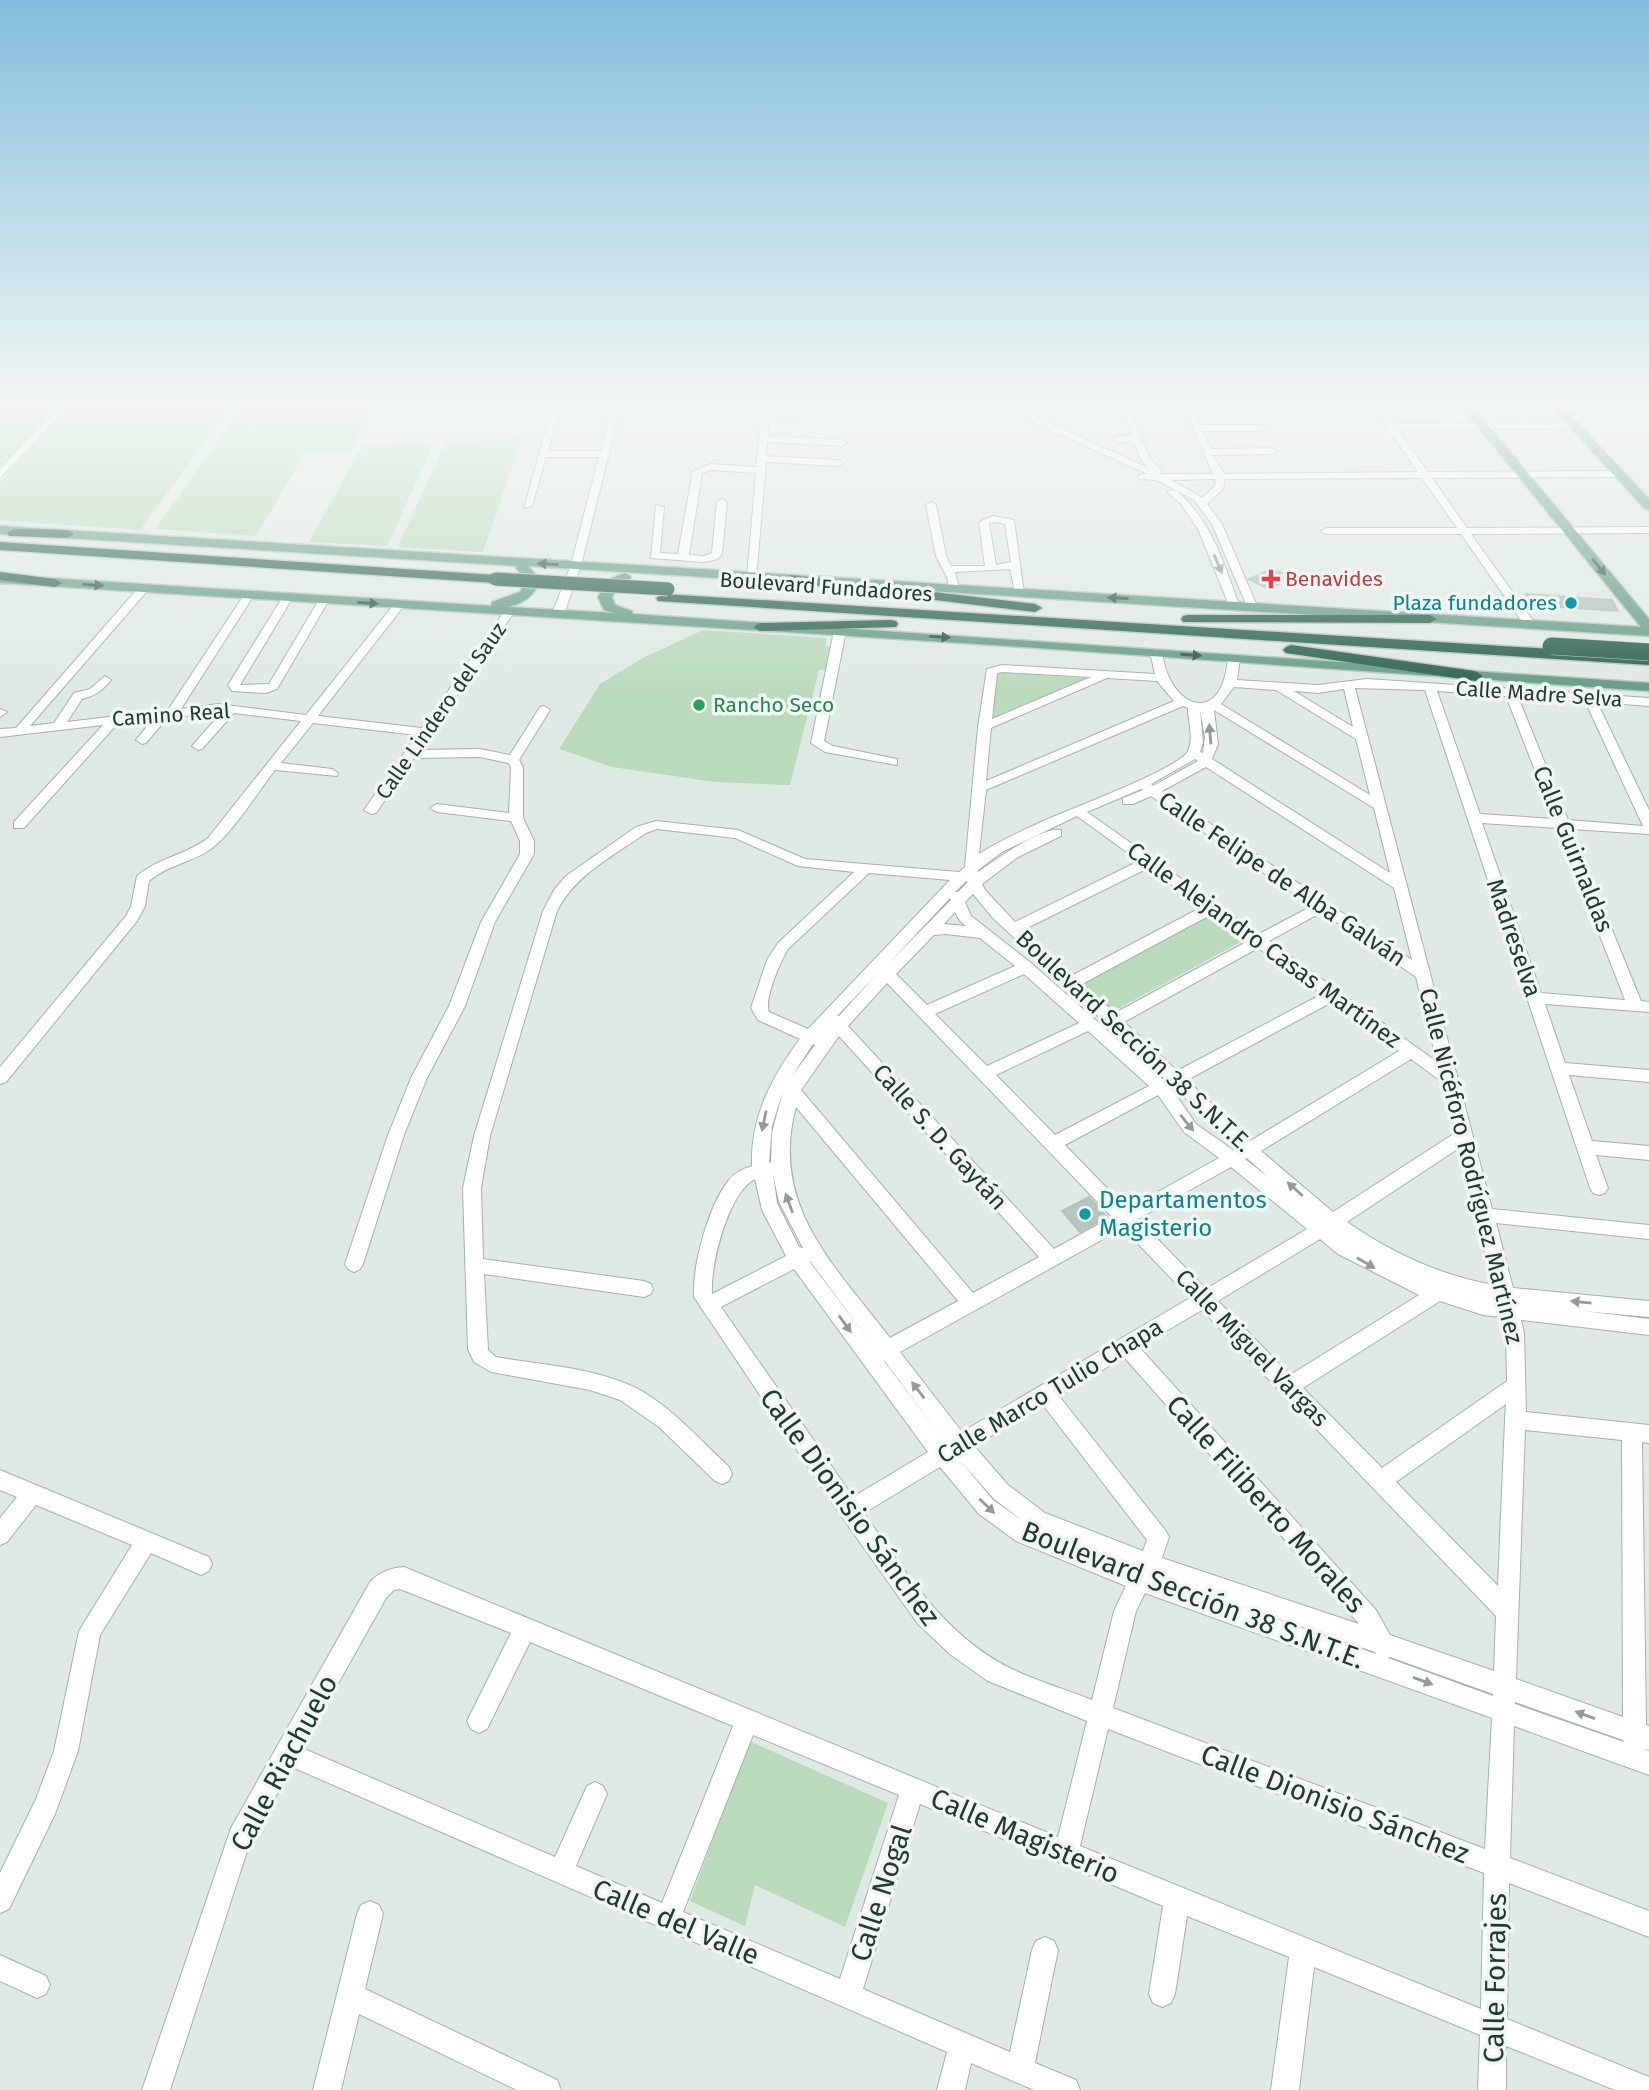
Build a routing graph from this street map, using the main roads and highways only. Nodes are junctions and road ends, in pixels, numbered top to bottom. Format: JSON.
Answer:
{"nodes":[{"id":1,"x":1542,"y":499,"type":"edge"},
{"id":2,"x":0,"y":531,"type":"edge"},
{"id":3,"x":67,"y":534,"type":"joint"},
{"id":4,"x":0,"y":546,"type":"edge"},
{"id":5,"x":0,"y":554,"type":"edge"},
{"id":6,"x":460,"y":558,"type":"junction"},
{"id":7,"x":689,"y":572,"type":"junction"},
{"id":8,"x":0,"y":577,"type":"edge"},
{"id":9,"x":786,"y":579,"type":"junction"},
{"id":10,"x":495,"y":582,"type":"junction"},
{"id":11,"x":55,"y":583,"type":"joint"},
{"id":12,"x":440,"y":608,"type":"junction"},
{"id":13,"x":1064,"y":612,"type":"junction"},
{"id":14,"x":660,"y":620,"type":"junction"},
{"id":15,"x":1169,"y":620,"type":"junction"},
{"id":16,"x":1430,"y":620,"type":"junction"},
{"id":17,"x":1042,"y":621,"type":"junction"},
{"id":18,"x":760,"y":626,"type":"junction"},
{"id":19,"x":1555,"y":626,"type":"junction"},
{"id":20,"x":1140,"y":628,"type":"junction"},
{"id":21,"x":1649,"y":630,"type":"edge"},
{"id":22,"x":1554,"y":650,"type":"junction"},
{"id":23,"x":1649,"y":652,"type":"edge"},
{"id":24,"x":1649,"y":660,"type":"edge"},
{"id":25,"x":1649,"y":675,"type":"edge"},
{"id":26,"x":1475,"y":676,"type":"junction"},
{"id":27,"x":1584,"y":683,"type":"junction"},
{"id":28,"x":1649,"y":687,"type":"edge"}],
"edges":[{"from":1,"to":21,"type":"main road","one_way":true},
{"from":2,"to":3,"type":"highway"},
{"from":3,"to":6,"type":"main road"},
{"from":4,"to":10,"type":"highway","name":"Boulevard Fundadores"},
{"from":5,"to":10,"type":"highway","name":"Boulevard Fundadores"},
{"from":7,"to":6,"type":"main road","one_way":true},
{"from":6,"to":12,"type":"main road"},
{"from":7,"to":9,"type":"main road"},
{"from":7,"to":14,"type":"main road"},
{"from":8,"to":11,"type":"highway"},
{"from":9,"to":13,"type":"highway"},
{"from":16,"to":9,"type":"main road","one_way":true},
{"from":10,"to":13,"type":"highway","name":"Boulevard Fundadores","bridge":true},
{"from":10,"to":17,"type":"highway","name":"Boulevard Fundadores"},
{"from":11,"to":12,"type":"main road","one_way":true},
{"from":12,"to":14,"type":"main road"},
{"from":13,"to":15,"type":"highway","name":"Boulevard Fundadores"},
{"from":14,"to":18,"type":"main road"},
{"from":15,"to":16,"type":"highway"},
{"from":15,"to":22,"type":"highway","name":"Boulevard Fundadores"},
{"from":16,"to":19,"type":"main road"},
{"from":17,"to":18,"type":"highway"},
{"from":17,"to":20,"type":"highway","name":"Boulevard Fundadores"},
{"from":18,"to":26,"type":"main road","one_way":true},
{"from":19,"to":21,"type":"main road"},
{"from":19,"to":23,"type":"main road"},
{"from":20,"to":22,"type":"highway","name":"Boulevard Fundadores"},
{"from":20,"to":26,"type":"highway"},
{"from":22,"to":23,"type":"highway","name":"Boulevard Fundadores","bridge":true},
{"from":22,"to":24,"type":"highway","name":"Boulevard Fundadores"},
{"from":25,"to":27,"type":"main road"},
{"from":26,"to":27,"type":"main road"},
{"from":27,"to":28,"type":"main road"}]}
